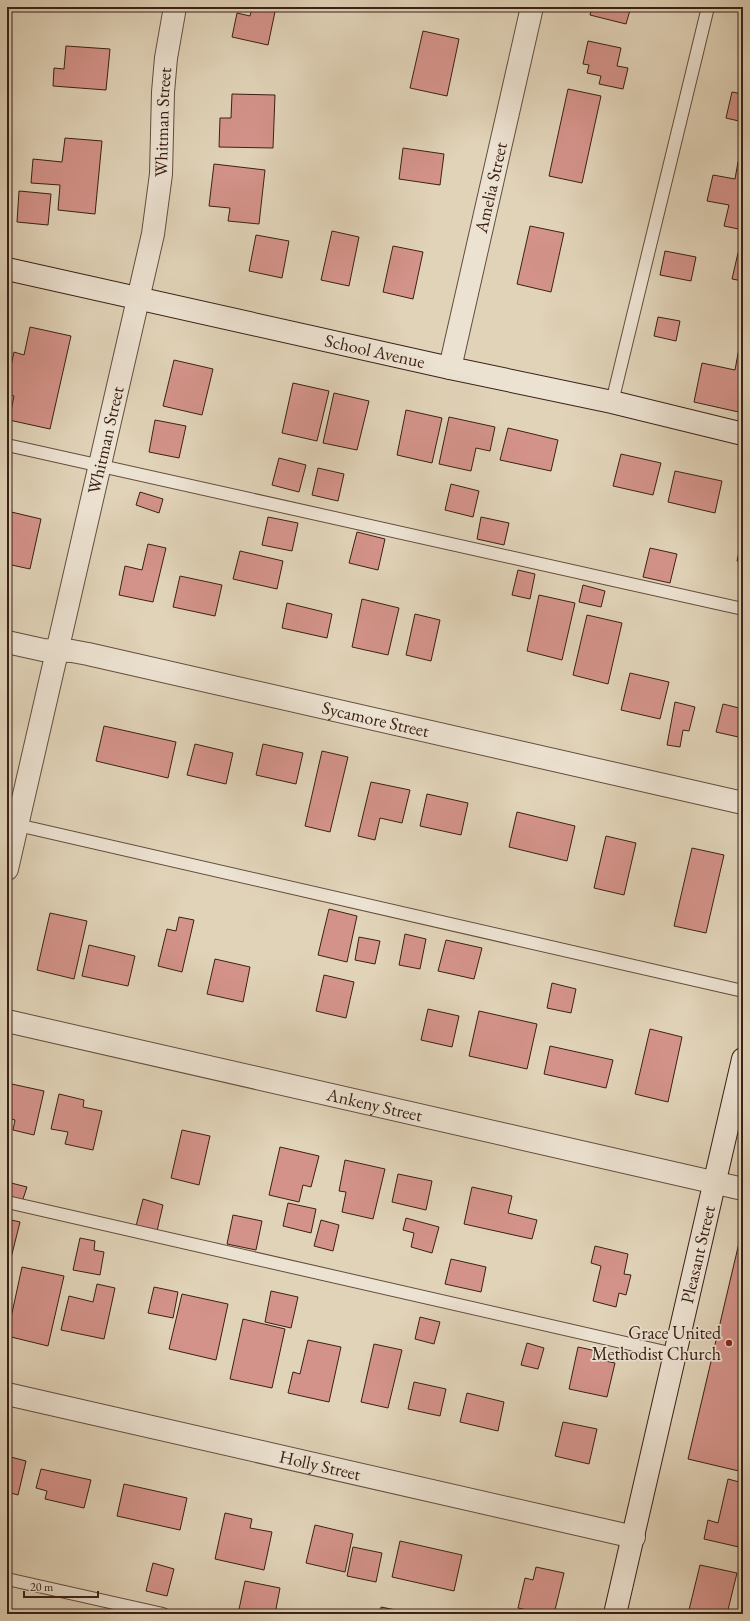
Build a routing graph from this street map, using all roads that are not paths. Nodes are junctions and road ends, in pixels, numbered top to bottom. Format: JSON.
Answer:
{"nodes":[{"id":1,"x":176,"y":7,"type":"edge"},
{"id":2,"x":532,"y":7,"type":"edge"},
{"id":3,"x":708,"y":7,"type":"edge"},
{"id":4,"x":7,"y":269,"type":"edge"},
{"id":5,"x":139,"y":298,"type":"junction"},
{"id":6,"x":450,"y":368,"type":"junction"},
{"id":7,"x":612,"y":402,"type":"junction"},
{"id":8,"x":743,"y":434,"type":"edge"},
{"id":9,"x":7,"y":445,"type":"edge"},
{"id":10,"x":100,"y":466,"type":"junction"},
{"id":11,"x":743,"y":609,"type":"edge"},
{"id":12,"x":7,"y":642,"type":"edge"},
{"id":13,"x":58,"y":650,"type":"junction"},
{"id":14,"x":743,"y":804,"type":"edge"},
{"id":15,"x":12,"y":824,"type":"edge"},
{"id":16,"x":7,"y":869,"type":"edge"},
{"id":17,"x":743,"y":991,"type":"edge"},
{"id":18,"x":7,"y":1021,"type":"edge"},
{"id":19,"x":743,"y":1058,"type":"edge"},
{"id":20,"x":715,"y":1182,"type":"junction"},
{"id":21,"x":743,"y":1189,"type":"edge"},
{"id":22,"x":7,"y":1202,"type":"edge"},
{"id":23,"x":674,"y":1354,"type":"junction"},
{"id":24,"x":7,"y":1394,"type":"edge"},
{"id":25,"x":634,"y":1537,"type":"junction"},
{"id":26,"x":7,"y":1579,"type":"edge"},
{"id":27,"x":163,"y":1614,"type":"edge"},
{"id":28,"x":615,"y":1614,"type":"edge"}],
"edges":[{"from":1,"to":5,"type":"street","name":"Whitman Street"},
{"from":2,"to":6,"type":"street","name":"Amelia Street"},
{"from":3,"to":7,"type":"lane"},
{"from":4,"to":5,"type":"street","name":"School Avenue"},
{"from":5,"to":6,"type":"street","name":"School Avenue"},
{"from":5,"to":10,"type":"street","name":"Whitman Street"},
{"from":6,"to":7,"type":"street","name":"School Avenue"},
{"from":7,"to":8,"type":"street","name":"School Avenue"},
{"from":9,"to":10,"type":"lane"},
{"from":10,"to":11,"type":"lane"},
{"from":10,"to":13,"type":"street","name":"Whitman Street"},
{"from":12,"to":13,"type":"street","name":"Sycamore Street"},
{"from":13,"to":14,"type":"street","name":"Sycamore Street"},
{"from":13,"to":15,"type":"street","name":"Whitman Street"},
{"from":15,"to":16,"type":"street","name":"Whitman Street"},
{"from":15,"to":17,"type":"lane"},
{"from":18,"to":20,"type":"street","name":"Ankeny Street"},
{"from":19,"to":20,"type":"street","name":"Pleasant Street"},
{"from":20,"to":21,"type":"street","name":"Ankeny Street"},
{"from":20,"to":23,"type":"street","name":"Pleasant Street"},
{"from":22,"to":23,"type":"lane"},
{"from":23,"to":25,"type":"street","name":"Pleasant Street"},
{"from":24,"to":25,"type":"street","name":"Holly Street"},
{"from":25,"to":28,"type":"street","name":"Pleasant Street"},
{"from":26,"to":27,"type":"lane"}]}
